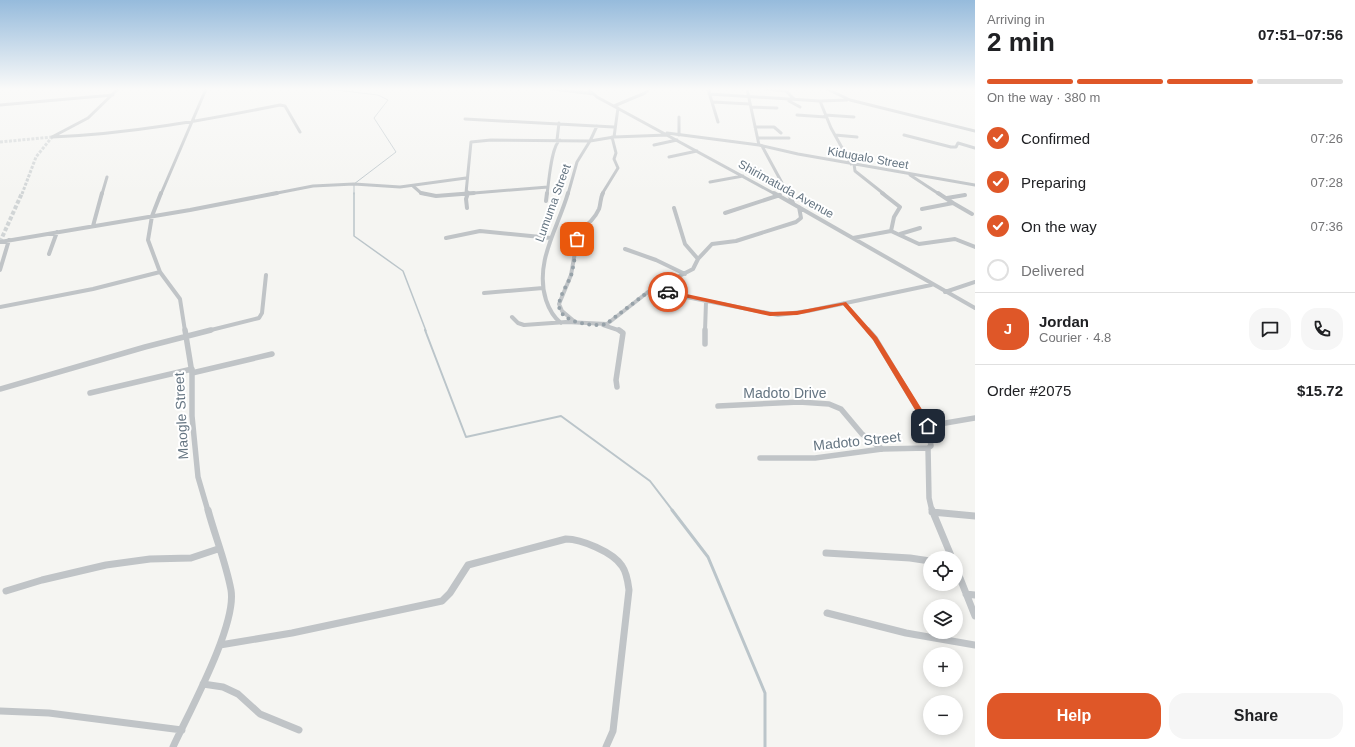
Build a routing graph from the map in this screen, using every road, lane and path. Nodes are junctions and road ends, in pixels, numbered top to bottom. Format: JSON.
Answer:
{"nodes":[{"id":1,"x":191,"y":123,"type":"edge"},
{"id":2,"x":558,"y":123,"type":"edge"},
{"id":3,"x":77,"y":124,"type":"edge"},
{"id":4,"x":183,"y":124,"type":"edge"},
{"id":5,"x":295,"y":124,"type":"edge"},
{"id":6,"x":569,"y":124,"type":"edge"},
{"id":7,"x":614,"y":124,"type":"edge"},
{"id":8,"x":647,"y":124,"type":"edge"},
{"id":9,"x":679,"y":124,"type":"edge"},
{"id":10,"x":754,"y":124,"type":"edge"},
{"id":11,"x":829,"y":124,"type":"edge"},
{"id":12,"x":943,"y":124,"type":"edge"},
{"id":13,"x":953,"y":124,"type":"edge"},
{"id":14,"x":597,"y":126,"type":"junction"},
{"id":15,"x":614,"y":127,"type":"junction"},
{"id":16,"x":755,"y":127,"type":"junction"},
{"id":17,"x":975,"y":128,"type":"edge"},
{"id":18,"x":300,"y":132,"type":"dead end"},
{"id":19,"x":975,"y":132,"type":"edge"},
{"id":20,"x":664,"y":133,"type":"junction"},
{"id":21,"x":781,"y":133,"type":"dead end"},
{"id":22,"x":668,"y":135,"type":"junction"},
{"id":23,"x":679,"y":135,"type":"junction"},
{"id":24,"x":835,"y":135,"type":"junction"},
{"id":25,"x":904,"y":135,"type":"dead end"},
{"id":26,"x":613,"y":137,"type":"junction"},
{"id":27,"x":857,"y":137,"type":"dead end"},
{"id":28,"x":758,"y":138,"type":"junction"},
{"id":29,"x":789,"y":138,"type":"dead end"},
{"id":30,"x":558,"y":140,"type":"junction"},
{"id":31,"x":677,"y":140,"type":"junction"},
{"id":32,"x":590,"y":141,"type":"junction"},
{"id":33,"x":654,"y":145,"type":"dead end"},
{"id":34,"x":761,"y":145,"type":"junction"},
{"id":35,"x":975,"y":148,"type":"edge"},
{"id":36,"x":697,"y":151,"type":"junction"},
{"id":37,"x":669,"y":157,"type":"dead end"},
{"id":38,"x":852,"y":164,"type":"junction"},
{"id":39,"x":908,"y":174,"type":"junction"},
{"id":40,"x":107,"y":176,"type":"dead end"},
{"id":41,"x":743,"y":176,"type":"junction"},
{"id":42,"x":466,"y":178,"type":"junction"},
{"id":43,"x":710,"y":182,"type":"dead end"},
{"id":44,"x":975,"y":185,"type":"edge"},
{"id":45,"x":414,"y":186,"type":"junction"},
{"id":46,"x":548,"y":187,"type":"junction"},
{"id":47,"x":467,"y":193,"type":"junction"},
{"id":48,"x":780,"y":195,"type":"junction"},
{"id":49,"x":965,"y":196,"type":"dead end"},
{"id":50,"x":947,"y":198,"type":"junction"},
{"id":51,"x":546,"y":201,"type":"dead end"},
{"id":52,"x":953,"y":203,"type":"junction"},
{"id":53,"x":794,"y":204,"type":"junction"},
{"id":54,"x":799,"y":207,"type":"junction"},
{"id":55,"x":467,"y":208,"type":"dead end"},
{"id":56,"x":674,"y":208,"type":"dead end"},
{"id":57,"x":922,"y":209,"type":"dead end"},
{"id":58,"x":725,"y":213,"type":"dead end"},
{"id":59,"x":972,"y":214,"type":"dead end"},
{"id":60,"x":152,"y":216,"type":"junction"},
{"id":61,"x":93,"y":226,"type":"junction"},
{"id":62,"x":920,"y":228,"type":"dead end"},
{"id":63,"x":891,"y":231,"type":"junction"},
{"id":64,"x":57,"y":232,"type":"junction"},
{"id":65,"x":900,"y":234,"type":"junction"},
{"id":66,"x":446,"y":238,"type":"dead end"},
{"id":67,"x":551,"y":238,"type":"junction"},
{"id":68,"x":853,"y":238,"type":"junction"},
{"id":69,"x":9,"y":240,"type":"junction"},
{"id":70,"x":0,"y":242,"type":"edge"},
{"id":71,"x":975,"y":247,"type":"edge"},
{"id":72,"x":625,"y":250,"type":"dead end"},
{"id":73,"x":49,"y":254,"type":"dead end"},
{"id":74,"x":698,"y":259,"type":"junction"},
{"id":75,"x":0,"y":270,"type":"edge"},
{"id":76,"x":160,"y":272,"type":"junction"},
{"id":77,"x":685,"y":274,"type":"junction"},
{"id":78,"x":266,"y":275,"type":"dead end"},
{"id":79,"x":975,"y":282,"type":"edge"},
{"id":80,"x":931,"y":285,"type":"junction"},
{"id":81,"x":543,"y":288,"type":"junction"},
{"id":82,"x":655,"y":288,"type":"junction"},
{"id":83,"x":945,"y":292,"type":"junction"},
{"id":84,"x":484,"y":293,"type":"dead end"},
{"id":85,"x":706,"y":302,"type":"junction"},
{"id":86,"x":844,"y":303,"type":"junction"},
{"id":87,"x":0,"y":307,"type":"edge"},
{"id":88,"x":975,"y":308,"type":"edge"},
{"id":89,"x":512,"y":317,"type":"dead end"},
{"id":90,"x":575,"y":322,"type":"junction"},
{"id":91,"x":561,"y":323,"type":"junction"},
{"id":92,"x":601,"y":325,"type":"junction"},
{"id":93,"x":187,"y":336,"type":"junction"},
{"id":94,"x":705,"y":344,"type":"dead end"},
{"id":95,"x":272,"y":354,"type":"dead end"},
{"id":96,"x":192,"y":371,"type":"junction"},
{"id":97,"x":618,"y":387,"type":"dead end"},
{"id":98,"x":0,"y":389,"type":"edge"},
{"id":99,"x":90,"y":393,"type":"dead end"},
{"id":100,"x":718,"y":406,"type":"dead end"},
{"id":101,"x":975,"y":418,"type":"edge"},
{"id":102,"x":928,"y":426,"type":"junction"},
{"id":103,"x":928,"y":448,"type":"junction"},
{"id":104,"x":882,"y":449,"type":"junction"},
{"id":105,"x":760,"y":458,"type":"dead end"},
{"id":106,"x":932,"y":512,"type":"junction"},
{"id":107,"x":975,"y":516,"type":"edge"},
{"id":108,"x":218,"y":549,"type":"junction"},
{"id":109,"x":949,"y":551,"type":"edge"},
{"id":110,"x":826,"y":553,"type":"dead end"},
{"id":111,"x":923,"y":560,"type":"edge"},
{"id":112,"x":963,"y":586,"type":"edge"},
{"id":113,"x":6,"y":591,"type":"dead end"},
{"id":114,"x":966,"y":594,"type":"junction"},
{"id":115,"x":975,"y":596,"type":"edge"},
{"id":116,"x":827,"y":613,"type":"dead end"},
{"id":117,"x":975,"y":616,"type":"edge"},
{"id":118,"x":220,"y":645,"type":"junction"},
{"id":119,"x":975,"y":645,"type":"edge"},
{"id":120,"x":203,"y":684,"type":"junction"},
{"id":121,"x":0,"y":711,"type":"edge"},
{"id":122,"x":182,"y":730,"type":"junction"},
{"id":123,"x":299,"y":730,"type":"dead end"},
{"id":124,"x":173,"y":747,"type":"edge"},
{"id":125,"x":606,"y":747,"type":"edge"}],
"edges":[{"from":1,"to":60,"type":"street","name":"Maogle Street"},
{"from":2,"to":30,"type":"street"},
{"from":3,"to":4,"type":"street"},
{"from":5,"to":18,"type":"street"},
{"from":6,"to":14,"type":"street"},
{"from":7,"to":15,"type":"street"},
{"from":8,"to":20,"type":"street","name":"Shirimatuda Avenue"},
{"from":9,"to":23,"type":"street"},
{"from":10,"to":16,"type":"street"},
{"from":11,"to":24,"type":"street"},
{"from":12,"to":19,"type":"street"},
{"from":13,"to":17,"type":"street"},
{"from":14,"to":15,"type":"street"},
{"from":14,"to":32,"type":"street","name":"Lumuma Street"},
{"from":15,"to":26,"type":"street"},
{"from":16,"to":21,"type":"street"},
{"from":16,"to":28,"type":"street"},
{"from":20,"to":22,"type":"street","name":"Shirimatuda Avenue"},
{"from":20,"to":23,"type":"street","name":"Kidugalo Street"},
{"from":22,"to":26,"type":"street"},
{"from":22,"to":31,"type":"street","name":"Shirimatuda Avenue"},
{"from":23,"to":34,"type":"street","name":"Kidugalo Street"},
{"from":24,"to":27,"type":"street"},
{"from":24,"to":38,"type":"street"},
{"from":25,"to":35,"type":"street"},
{"from":26,"to":32,"type":"street"},
{"from":26,"to":90,"type":"street"},
{"from":28,"to":29,"type":"street"},
{"from":28,"to":34,"type":"street"},
{"from":30,"to":32,"type":"street"},
{"from":30,"to":42,"type":"street"},
{"from":30,"to":46,"type":"street"},
{"from":31,"to":33,"type":"street"},
{"from":31,"to":36,"type":"street","name":"Shirimatuda Avenue"},
{"from":32,"to":67,"type":"street","name":"Lumuma Street"},
{"from":34,"to":38,"type":"street","name":"Kidugalo Street"},
{"from":34,"to":53,"type":"street"},
{"from":36,"to":37,"type":"street"},
{"from":36,"to":41,"type":"street","name":"Shirimatuda Avenue"},
{"from":38,"to":39,"type":"street","name":"Kidugalo Street"},
{"from":38,"to":63,"type":"street"},
{"from":39,"to":44,"type":"street","name":"Kidugalo Street"},
{"from":39,"to":50,"type":"street"},
{"from":40,"to":61,"type":"street"},
{"from":41,"to":43,"type":"street"},
{"from":41,"to":48,"type":"street","name":"Shirimatuda Avenue"},
{"from":42,"to":45,"type":"street"},
{"from":42,"to":47,"type":"street"},
{"from":45,"to":47,"type":"street"},
{"from":45,"to":60,"type":"street"},
{"from":46,"to":47,"type":"street"},
{"from":46,"to":51,"type":"street"},
{"from":47,"to":55,"type":"street"},
{"from":48,"to":53,"type":"street","name":"Shirimatuda Avenue"},
{"from":48,"to":58,"type":"street"},
{"from":49,"to":50,"type":"street"},
{"from":50,"to":52,"type":"street"},
{"from":52,"to":57,"type":"street"},
{"from":52,"to":59,"type":"street"},
{"from":53,"to":54,"type":"street","name":"Shirimatuda Avenue"},
{"from":54,"to":68,"type":"street","name":"Shirimatuda Avenue"},
{"from":54,"to":74,"type":"street"},
{"from":56,"to":74,"type":"street"},
{"from":60,"to":61,"type":"street"},
{"from":60,"to":76,"type":"street","name":"Maogle Street"},
{"from":61,"to":64,"type":"street"},
{"from":62,"to":65,"type":"street"},
{"from":63,"to":65,"type":"street"},
{"from":63,"to":68,"type":"street"},
{"from":64,"to":69,"type":"street"},
{"from":64,"to":73,"type":"street"},
{"from":65,"to":71,"type":"street"},
{"from":66,"to":67,"type":"street"},
{"from":67,"to":81,"type":"street","name":"Lumuma Street"},
{"from":68,"to":80,"type":"street","name":"Shirimatuda Avenue"},
{"from":69,"to":70,"type":"street"},
{"from":69,"to":75,"type":"street"},
{"from":72,"to":77,"type":"street"},
{"from":74,"to":77,"type":"street"},
{"from":76,"to":87,"type":"street"},
{"from":76,"to":93,"type":"street","name":"Maogle Street"},
{"from":77,"to":82,"type":"street"},
{"from":78,"to":93,"type":"street"},
{"from":79,"to":83,"type":"street"},
{"from":80,"to":83,"type":"street","name":"Shirimatuda Avenue"},
{"from":80,"to":86,"type":"street"},
{"from":81,"to":84,"type":"street"},
{"from":81,"to":91,"type":"street","name":"Lumuma Street"},
{"from":82,"to":85,"type":"street"},
{"from":82,"to":92,"type":"street"},
{"from":83,"to":88,"type":"street","name":"Shirimatuda Avenue"},
{"from":85,"to":86,"type":"street"},
{"from":85,"to":94,"type":"street"},
{"from":86,"to":102,"type":"street"},
{"from":89,"to":91,"type":"street"},
{"from":90,"to":91,"type":"street"},
{"from":90,"to":92,"type":"street"},
{"from":92,"to":97,"type":"street"},
{"from":93,"to":96,"type":"street","name":"Maogle Street"},
{"from":93,"to":98,"type":"street"},
{"from":95,"to":96,"type":"street"},
{"from":96,"to":99,"type":"street"},
{"from":96,"to":108,"type":"street","name":"Maogle Street"},
{"from":100,"to":104,"type":"street","name":"Madoto Drive"},
{"from":101,"to":102,"type":"street"},
{"from":102,"to":103,"type":"street"},
{"from":103,"to":104,"type":"street","name":"Madoto Street"},
{"from":103,"to":106,"type":"street"},
{"from":104,"to":105,"type":"street","name":"Madoto Street"},
{"from":106,"to":107,"type":"street"},
{"from":106,"to":109,"type":"street"},
{"from":108,"to":113,"type":"street"},
{"from":108,"to":118,"type":"street","name":"Maogle Street"},
{"from":110,"to":111,"type":"street"},
{"from":112,"to":114,"type":"street"},
{"from":114,"to":115,"type":"street"},
{"from":114,"to":117,"type":"street"},
{"from":116,"to":119,"type":"street"},
{"from":118,"to":120,"type":"street","name":"Maogle Street"},
{"from":118,"to":125,"type":"street"},
{"from":120,"to":122,"type":"street","name":"Maogle Street"},
{"from":120,"to":123,"type":"street"},
{"from":121,"to":122,"type":"street"},
{"from":122,"to":124,"type":"street","name":"Maogle Street"}]}
